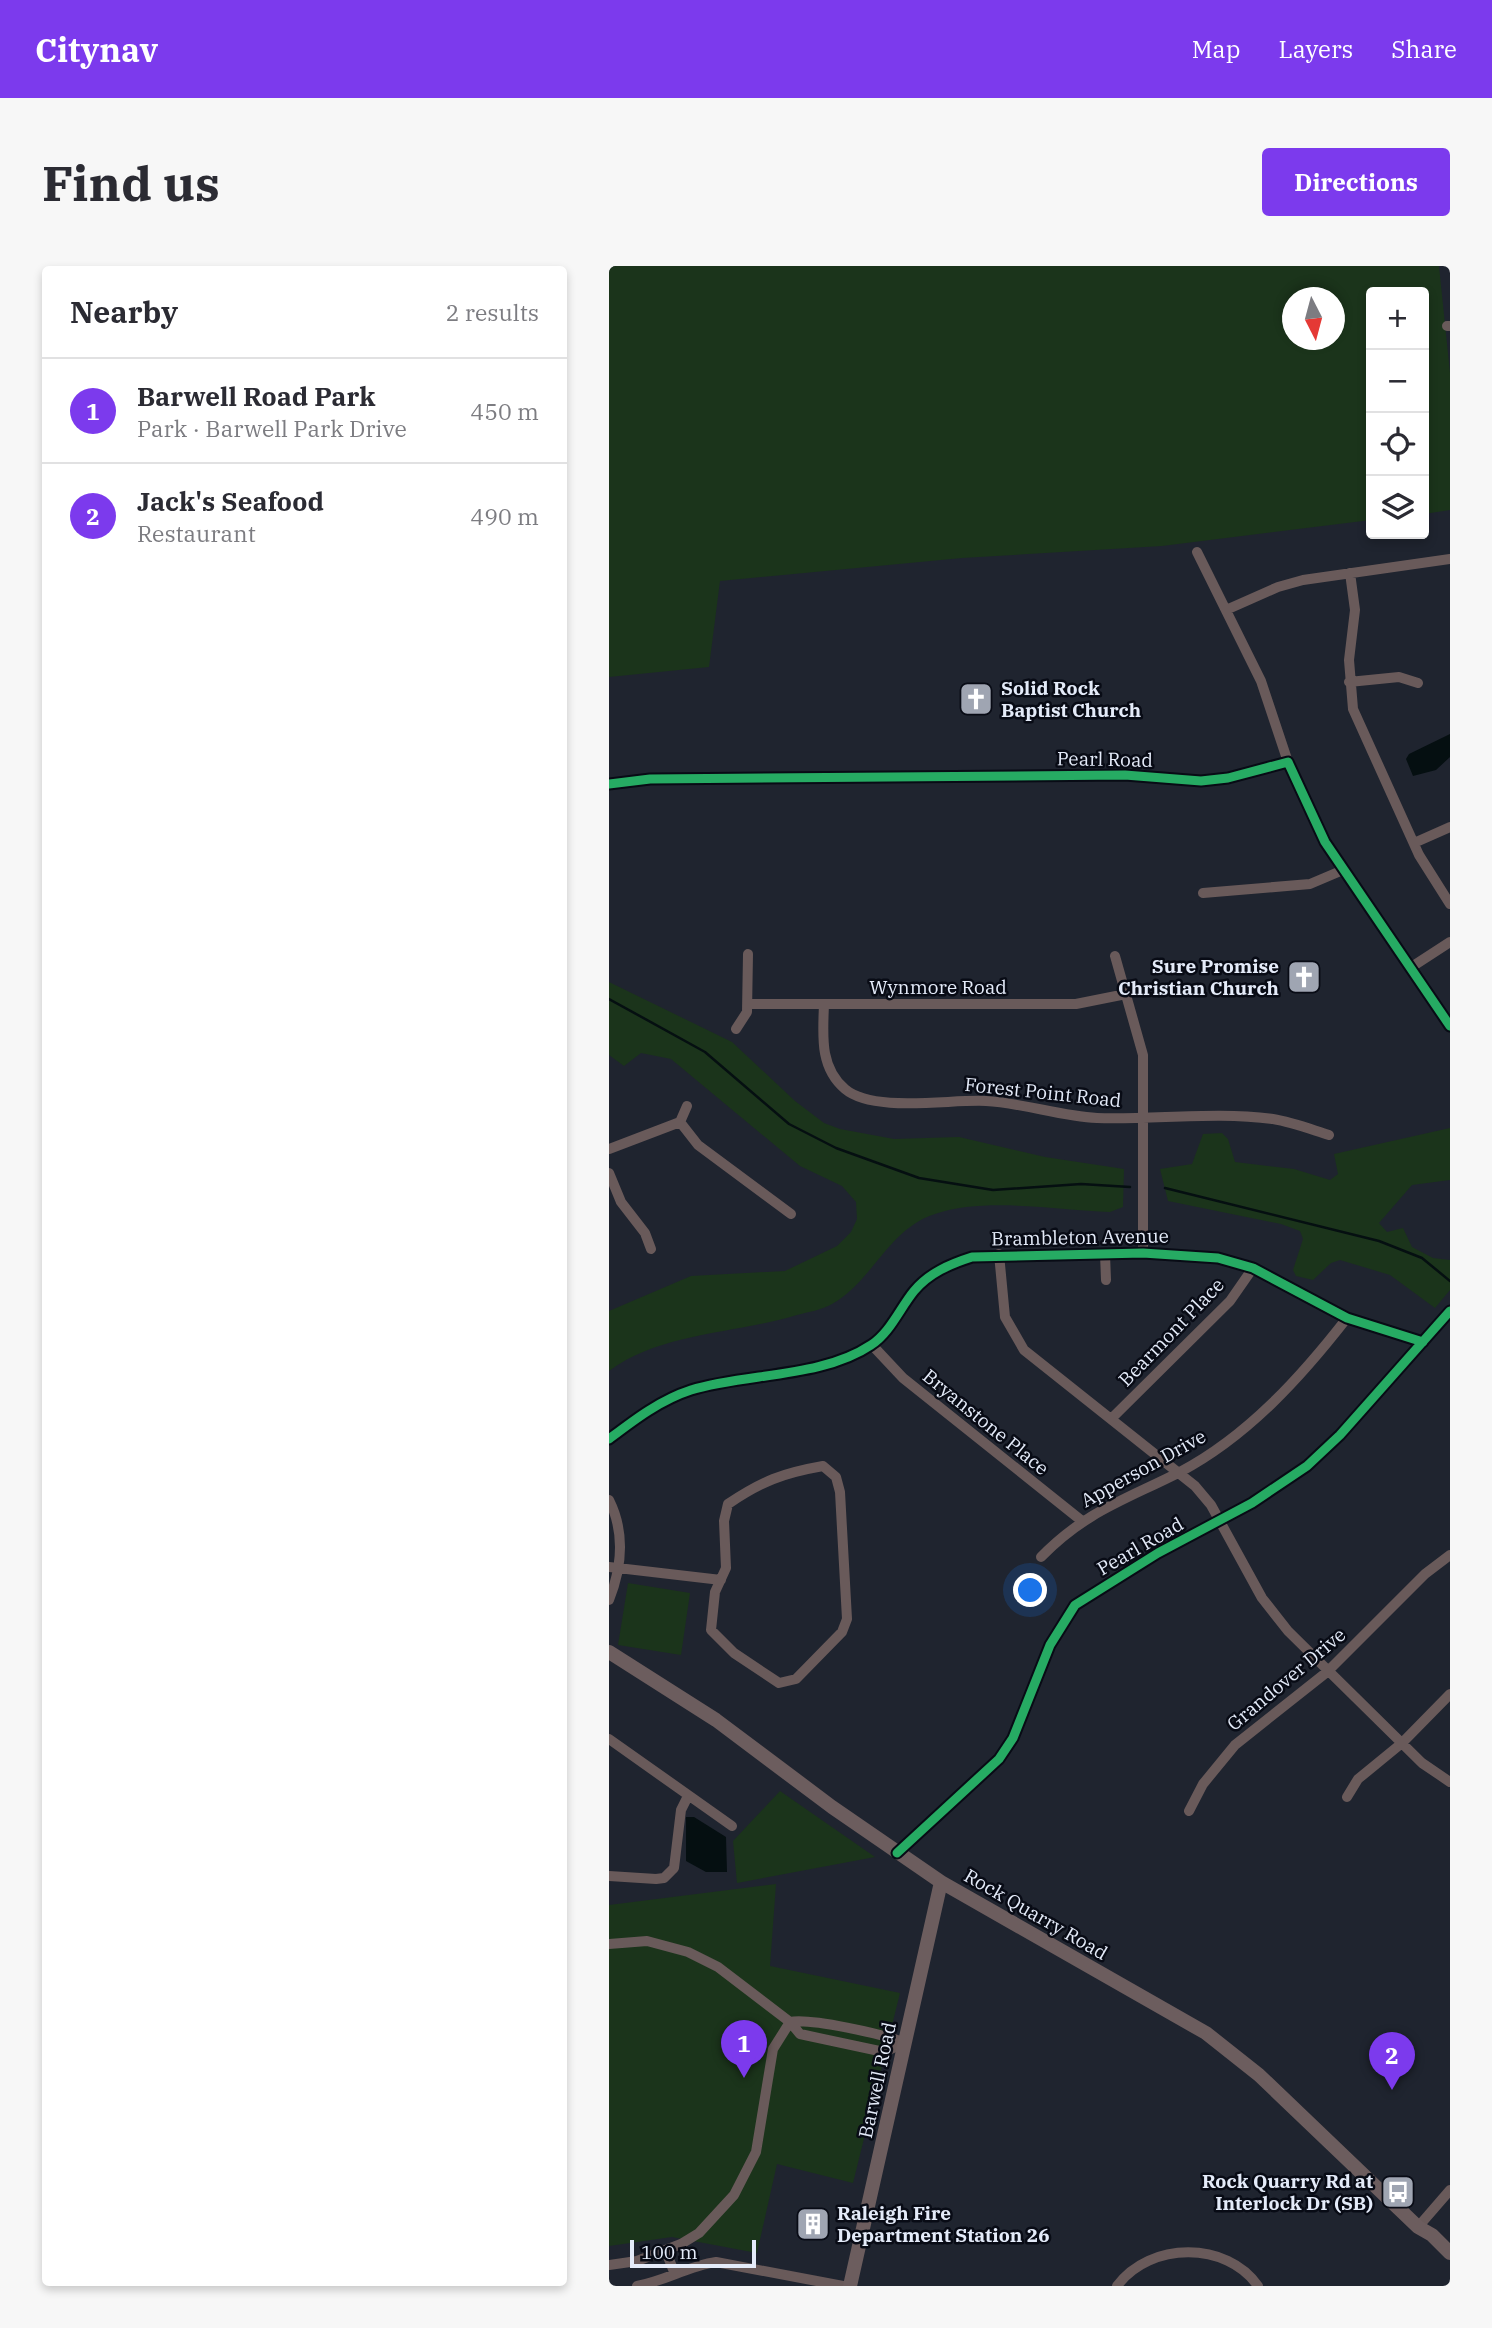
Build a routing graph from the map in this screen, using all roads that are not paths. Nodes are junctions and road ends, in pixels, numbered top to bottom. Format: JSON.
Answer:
{"nodes":[{"id":1,"x":1197,"y":552,"type":"dead end"},
{"id":2,"x":1450,"y":559,"type":"edge"},
{"id":3,"x":1350,"y":573,"type":"junction"},
{"id":4,"x":1226,"y":610,"type":"junction"},
{"id":5,"x":1349,"y":682,"type":"junction"},
{"id":6,"x":1418,"y":683,"type":"dead end"},
{"id":7,"x":1288,"y":762,"type":"junction"},
{"id":8,"x":609,"y":783,"type":"edge"},
{"id":9,"x":1450,"y":827,"type":"edge"},
{"id":10,"x":1413,"y":843,"type":"junction"},
{"id":11,"x":1343,"y":870,"type":"junction"},
{"id":12,"x":1203,"y":893,"type":"dead end"},
{"id":13,"x":1450,"y":904,"type":"edge"},
{"id":14,"x":1450,"y":942,"type":"edge"},
{"id":15,"x":748,"y":954,"type":"dead end"},
{"id":16,"x":1115,"y":956,"type":"dead end"},
{"id":17,"x":1411,"y":968,"type":"junction"},
{"id":18,"x":1126,"y":994,"type":"junction"},
{"id":19,"x":748,"y":1003,"type":"junction"},
{"id":20,"x":824,"y":1004,"type":"junction"},
{"id":21,"x":1450,"y":1026,"type":"edge"},
{"id":22,"x":736,"y":1029,"type":"dead end"},
{"id":23,"x":687,"y":1107,"type":"dead end"},
{"id":24,"x":1145,"y":1118,"type":"junction"},
{"id":25,"x":680,"y":1122,"type":"junction"},
{"id":26,"x":1329,"y":1135,"type":"dead end"},
{"id":27,"x":609,"y":1149,"type":"edge"},
{"id":28,"x":609,"y":1173,"type":"edge"},
{"id":29,"x":790,"y":1214,"type":"dead end"},
{"id":30,"x":651,"y":1249,"type":"dead end"},
{"id":31,"x":1143,"y":1253,"type":"junction"},
{"id":32,"x":999,"y":1254,"type":"junction"},
{"id":33,"x":1105,"y":1254,"type":"junction"},
{"id":34,"x":1253,"y":1268,"type":"junction"},
{"id":35,"x":1106,"y":1280,"type":"dead end"},
{"id":36,"x":1450,"y":1311,"type":"edge"},
{"id":37,"x":1347,"y":1318,"type":"junction"},
{"id":38,"x":1423,"y":1342,"type":"junction"},
{"id":39,"x":872,"y":1345,"type":"junction"},
{"id":40,"x":1112,"y":1418,"type":"junction"},
{"id":41,"x":609,"y":1439,"type":"edge"},
{"id":42,"x":1180,"y":1472,"type":"junction"},
{"id":43,"x":609,"y":1500,"type":"edge"},
{"id":44,"x":1083,"y":1521,"type":"junction"},
{"id":45,"x":1220,"y":1521,"type":"junction"},
{"id":46,"x":1450,"y":1555,"type":"edge"},
{"id":47,"x":1041,"y":1557,"type":"dead end"},
{"id":48,"x":613,"y":1568,"type":"edge"},
{"id":49,"x":721,"y":1580,"type":"junction"},
{"id":50,"x":609,"y":1600,"type":"edge"},
{"id":51,"x":609,"y":1652,"type":"edge"},
{"id":52,"x":1327,"y":1672,"type":"junction"},
{"id":53,"x":1450,"y":1694,"type":"edge"},
{"id":54,"x":609,"y":1739,"type":"edge"},
{"id":55,"x":1402,"y":1743,"type":"junction"},
{"id":56,"x":1450,"y":1783,"type":"edge"},
{"id":57,"x":688,"y":1796,"type":"junction"},
{"id":58,"x":1347,"y":1797,"type":"dead end"},
{"id":59,"x":1189,"y":1811,"type":"dead end"},
{"id":60,"x":732,"y":1826,"type":"dead end"},
{"id":61,"x":897,"y":1853,"type":"junction"},
{"id":62,"x":609,"y":1876,"type":"edge"},
{"id":63,"x":941,"y":1882,"type":"junction"},
{"id":64,"x":609,"y":1944,"type":"edge"},
{"id":65,"x":790,"y":2022,"type":"junction"},
{"id":66,"x":905,"y":2043,"type":"junction"},
{"id":67,"x":1450,"y":2190,"type":"edge"},
{"id":68,"x":1421,"y":2230,"type":"junction"},
{"id":69,"x":666,"y":2252,"type":"junction"},
{"id":70,"x":1450,"y":2253,"type":"edge"},
{"id":71,"x":1450,"y":2264,"type":"edge"},
{"id":72,"x":609,"y":2265,"type":"edge"},
{"id":73,"x":675,"y":2274,"type":"junction"},
{"id":74,"x":637,"y":2286,"type":"edge"},
{"id":75,"x":843,"y":2286,"type":"edge"},
{"id":76,"x":850,"y":2286,"type":"edge"},
{"id":77,"x":1117,"y":2286,"type":"edge"},
{"id":78,"x":1258,"y":2286,"type":"edge"}],
"edges":[{"from":1,"to":4,"type":"street"},
{"from":2,"to":3,"type":"street"},
{"from":3,"to":4,"type":"street"},
{"from":3,"to":5,"type":"street"},
{"from":4,"to":7,"type":"street"},
{"from":5,"to":6,"type":"street"},
{"from":5,"to":10,"type":"street"},
{"from":7,"to":8,"type":"street","name":"Pearl Road"},
{"from":7,"to":11,"type":"street"},
{"from":9,"to":10,"type":"street"},
{"from":10,"to":13,"type":"street"},
{"from":11,"to":12,"type":"street"},
{"from":11,"to":17,"type":"street"},
{"from":14,"to":17,"type":"street"},
{"from":15,"to":19,"type":"street"},
{"from":16,"to":18,"type":"street"},
{"from":17,"to":21,"type":"street"},
{"from":18,"to":20,"type":"street","name":"Wynmore Road"},
{"from":18,"to":24,"type":"street"},
{"from":19,"to":20,"type":"street","name":"Wynmore Road"},
{"from":19,"to":22,"type":"street"},
{"from":20,"to":24,"type":"street","name":"Forest Point Road"},
{"from":23,"to":25,"type":"street"},
{"from":24,"to":26,"type":"street","name":"Forest Point Road"},
{"from":24,"to":31,"type":"street"},
{"from":25,"to":27,"type":"street"},
{"from":25,"to":29,"type":"street"},
{"from":28,"to":30,"type":"street"},
{"from":31,"to":33,"type":"street","name":"Brambleton Avenue"},
{"from":31,"to":34,"type":"street","name":"Brambleton Avenue"},
{"from":32,"to":33,"type":"street","name":"Brambleton Avenue"},
{"from":32,"to":39,"type":"street","name":"Brambleton Avenue"},
{"from":32,"to":40,"type":"street"},
{"from":33,"to":35,"type":"street"},
{"from":34,"to":37,"type":"street","name":"Brambleton Avenue"},
{"from":34,"to":40,"type":"street","name":"Bearmont Place"},
{"from":36,"to":38,"type":"street","name":"Pearl Road"},
{"from":37,"to":38,"type":"street","name":"Brambleton Avenue"},
{"from":37,"to":42,"type":"street","name":"Apperson Drive"},
{"from":38,"to":45,"type":"street","name":"Pearl Road"},
{"from":39,"to":41,"type":"street"},
{"from":39,"to":44,"type":"street","name":"Bryanstone Place"},
{"from":40,"to":42,"type":"street"},
{"from":42,"to":44,"type":"street","name":"Apperson Drive"},
{"from":42,"to":45,"type":"street"},
{"from":43,"to":48,"type":"street"},
{"from":44,"to":47,"type":"street","name":"Apperson Drive"},
{"from":45,"to":52,"type":"street"},
{"from":45,"to":61,"type":"street","name":"Pearl Road"},
{"from":46,"to":52,"type":"street","name":"Grandover Drive"},
{"from":48,"to":49,"type":"street"},
{"from":48,"to":50,"type":"street"},
{"from":49,"to":49,"type":"street"},
{"from":51,"to":61,"type":"main road","name":"Rock Quarry Road"},
{"from":52,"to":55,"type":"street"},
{"from":52,"to":59,"type":"street","name":"Grandover Drive"},
{"from":53,"to":55,"type":"street"},
{"from":54,"to":57,"type":"street"},
{"from":55,"to":56,"type":"street"},
{"from":55,"to":58,"type":"street"},
{"from":57,"to":60,"type":"street"},
{"from":57,"to":62,"type":"street"},
{"from":61,"to":63,"type":"main road","name":"Rock Quarry Road"},
{"from":63,"to":66,"type":"main road","name":"Barwell Road"},
{"from":63,"to":68,"type":"main road","name":"Rock Quarry Road"},
{"from":64,"to":65,"type":"street"},
{"from":65,"to":66,"type":"street"},
{"from":65,"to":66,"type":"street"},
{"from":65,"to":69,"type":"street"},
{"from":66,"to":76,"type":"main road","name":"Barwell Road"},
{"from":67,"to":68,"type":"street"},
{"from":68,"to":70,"type":"main road","name":"Rock Quarry Road"},
{"from":68,"to":71,"type":"main road","name":"Rock Quarry Road"},
{"from":69,"to":72,"type":"street"},
{"from":69,"to":73,"type":"street"},
{"from":73,"to":74,"type":"street"},
{"from":73,"to":75,"type":"street"},
{"from":77,"to":78,"type":"street"}]}
